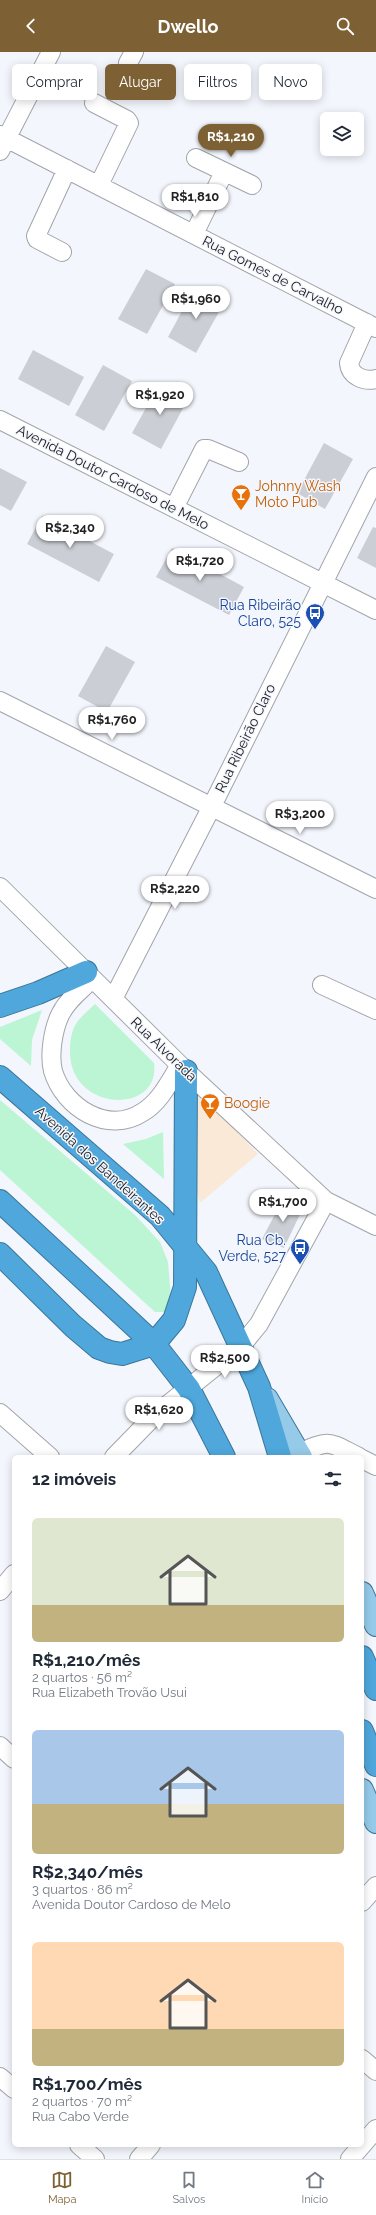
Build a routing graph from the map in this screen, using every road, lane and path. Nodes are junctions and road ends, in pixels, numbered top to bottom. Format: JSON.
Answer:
{"nodes":[{"id":1,"x":51,"y":52,"type":"edge"},
{"id":2,"x":94,"y":103,"type":"dead end"},
{"id":3,"x":2,"y":141,"type":"edge"},
{"id":4,"x":196,"y":158,"type":"dead end"},
{"id":5,"x":67,"y":169,"type":"junction"},
{"id":6,"x":224,"y":172,"type":"junction"},
{"id":7,"x":99,"y":185,"type":"junction"},
{"id":8,"x":252,"y":185,"type":"dead end"},
{"id":9,"x":194,"y":234,"type":"junction"},
{"id":10,"x":62,"y":252,"type":"dead end"},
{"id":11,"x":371,"y":325,"type":"edge"},
{"id":12,"x":376,"y":379,"type":"edge"},
{"id":13,"x":0,"y":420,"type":"edge"},
{"id":14,"x":238,"y":462,"type":"dead end"},
{"id":15,"x":376,"y":477,"type":"edge"},
{"id":16,"x":174,"y":508,"type":"junction"},
{"id":17,"x":323,"y":583,"type":"junction"},
{"id":18,"x":376,"y":610,"type":"edge"},
{"id":19,"x":0,"y":701,"type":"edge"},
{"id":20,"x":211,"y":808,"type":"junction"},
{"id":21,"x":0,"y":887,"type":"edge"},
{"id":22,"x":376,"y":890,"type":"edge"},
{"id":23,"x":89,"y":976,"type":"junction"},
{"id":24,"x":322,"y":985,"type":"dead end"},
{"id":25,"x":113,"y":999,"type":"junction"},
{"id":26,"x":0,"y":1006,"type":"edge"},
{"id":27,"x":376,"y":1010,"type":"edge"},
{"id":28,"x":183,"y":1068,"type":"junction"},
{"id":29,"x":0,"y":1077,"type":"edge"},
{"id":30,"x":0,"y":1201,"type":"edge"},
{"id":31,"x":326,"y":1201,"type":"junction"},
{"id":32,"x":376,"y":1226,"type":"edge"},
{"id":33,"x":186,"y":1246,"type":"junction"},
{"id":34,"x":0,"y":1254,"type":"edge"},
{"id":35,"x":154,"y":1344,"type":"junction"},
{"id":36,"x":241,"y":1346,"type":"junction"},
{"id":37,"x":189,"y":1389,"type":"junction"},
{"id":38,"x":0,"y":1413,"type":"edge"},
{"id":39,"x":48,"y":1455,"type":"edge"},
{"id":40,"x":116,"y":1455,"type":"edge"},
{"id":41,"x":223,"y":1455,"type":"edge"},
{"id":42,"x":293,"y":1455,"type":"edge"},
{"id":43,"x":295,"y":1455,"type":"edge"},
{"id":44,"x":354,"y":1455,"type":"edge"},
{"id":45,"x":364,"y":1460,"type":"edge"},
{"id":46,"x":376,"y":1466,"type":"edge"},
{"id":47,"x":12,"y":1576,"type":"edge"},
{"id":48,"x":0,"y":1591,"type":"edge"},
{"id":49,"x":364,"y":1598,"type":"edge"},
{"id":50,"x":376,"y":1626,"type":"edge"},
{"id":51,"x":364,"y":1662,"type":"edge"},
{"id":52,"x":376,"y":1689,"type":"edge"},
{"id":53,"x":364,"y":1736,"type":"edge"},
{"id":54,"x":0,"y":1746,"type":"edge"},
{"id":55,"x":12,"y":1756,"type":"edge"},
{"id":56,"x":376,"y":1764,"type":"edge"},
{"id":57,"x":364,"y":1795,"type":"edge"},
{"id":58,"x":376,"y":1822,"type":"edge"},
{"id":59,"x":376,"y":1886,"type":"edge"},
{"id":60,"x":364,"y":1900,"type":"edge"},
{"id":61,"x":364,"y":2061,"type":"edge"},
{"id":62,"x":376,"y":2071,"type":"edge"},
{"id":63,"x":0,"y":2077,"type":"edge"},
{"id":64,"x":12,"y":2087,"type":"edge"},
{"id":65,"x":376,"y":2129,"type":"edge"},
{"id":66,"x":364,"y":2143,"type":"edge"},
{"id":67,"x":81,"y":2147,"type":"edge"},
{"id":68,"x":149,"y":2147,"type":"edge"},
{"id":69,"x":360,"y":2147,"type":"edge"},
{"id":70,"x":95,"y":2159,"type":"edge"},
{"id":71,"x":139,"y":2159,"type":"edge"},
{"id":72,"x":350,"y":2159,"type":"edge"}],
"edges":[{"from":1,"to":3,"type":"street"},
{"from":2,"to":7,"type":"street"},
{"from":3,"to":5,"type":"street","name":"Rua Gomes de Carvalho"},
{"from":4,"to":6,"type":"street"},
{"from":5,"to":7,"type":"street","name":"Rua Gomes de Carvalho"},
{"from":5,"to":10,"type":"street"},
{"from":6,"to":8,"type":"street"},
{"from":6,"to":9,"type":"street"},
{"from":7,"to":9,"type":"street","name":"Rua Gomes de Carvalho"},
{"from":9,"to":11,"type":"street","name":"Rua Gomes de Carvalho"},
{"from":11,"to":12,"type":"street"},
{"from":13,"to":16,"type":"street","name":"Avenida Doutor Cardoso de Melo"},
{"from":14,"to":16,"type":"street"},
{"from":15,"to":17,"type":"street","name":"Rua Ribeirão Claro"},
{"from":16,"to":17,"type":"street","name":"Avenida Doutor Cardoso de Melo"},
{"from":17,"to":18,"type":"street","name":"Avenida Doutor Cardoso de Melo"},
{"from":17,"to":20,"type":"street","name":"Rua Ribeirão Claro"},
{"from":19,"to":20,"type":"street"},
{"from":20,"to":22,"type":"street"},
{"from":20,"to":25,"type":"street","name":"Rua Ribeirão Claro"},
{"from":21,"to":23,"type":"street","name":"Rua Alvorada"},
{"from":23,"to":25,"type":"street","name":"Rua Alvorada"},
{"from":23,"to":26,"type":"highway"},
{"from":23,"to":28,"type":"street"},
{"from":24,"to":27,"type":"street"},
{"from":25,"to":28,"type":"street","name":"Rua Alvorada"},
{"from":28,"to":31,"type":"street","name":"Rua Alvorada"},
{"from":28,"to":33,"type":"highway"},
{"from":29,"to":33,"type":"highway","name":"Avenida dos Bandeirantes"},
{"from":30,"to":35,"type":"highway"},
{"from":31,"to":32,"type":"street","name":"Rua Alvorada"},
{"from":31,"to":36,"type":"street"},
{"from":33,"to":35,"type":"highway"},
{"from":33,"to":36,"type":"highway","name":"Avenida dos Bandeirantes"},
{"from":34,"to":35,"type":"highway"},
{"from":35,"to":37,"type":"highway"},
{"from":36,"to":37,"type":"street"},
{"from":36,"to":42,"type":"highway","name":"Avenida dos Bandeirantes"},
{"from":37,"to":40,"type":"street"},
{"from":37,"to":41,"type":"highway"},
{"from":38,"to":39,"type":"street"},
{"from":43,"to":44,"type":"street"},
{"from":45,"to":46,"type":"street"},
{"from":47,"to":48,"type":"street"},
{"from":49,"to":50,"type":"main road"},
{"from":51,"to":52,"type":"highway"},
{"from":53,"to":56,"type":"highway"},
{"from":54,"to":55,"type":"street"},
{"from":57,"to":58,"type":"main road"},
{"from":59,"to":60,"type":"street"},
{"from":61,"to":62,"type":"street"},
{"from":63,"to":64,"type":"street"},
{"from":65,"to":66,"type":"street"},
{"from":67,"to":70,"type":"street"},
{"from":68,"to":71,"type":"street"},
{"from":69,"to":72,"type":"street"}]}
